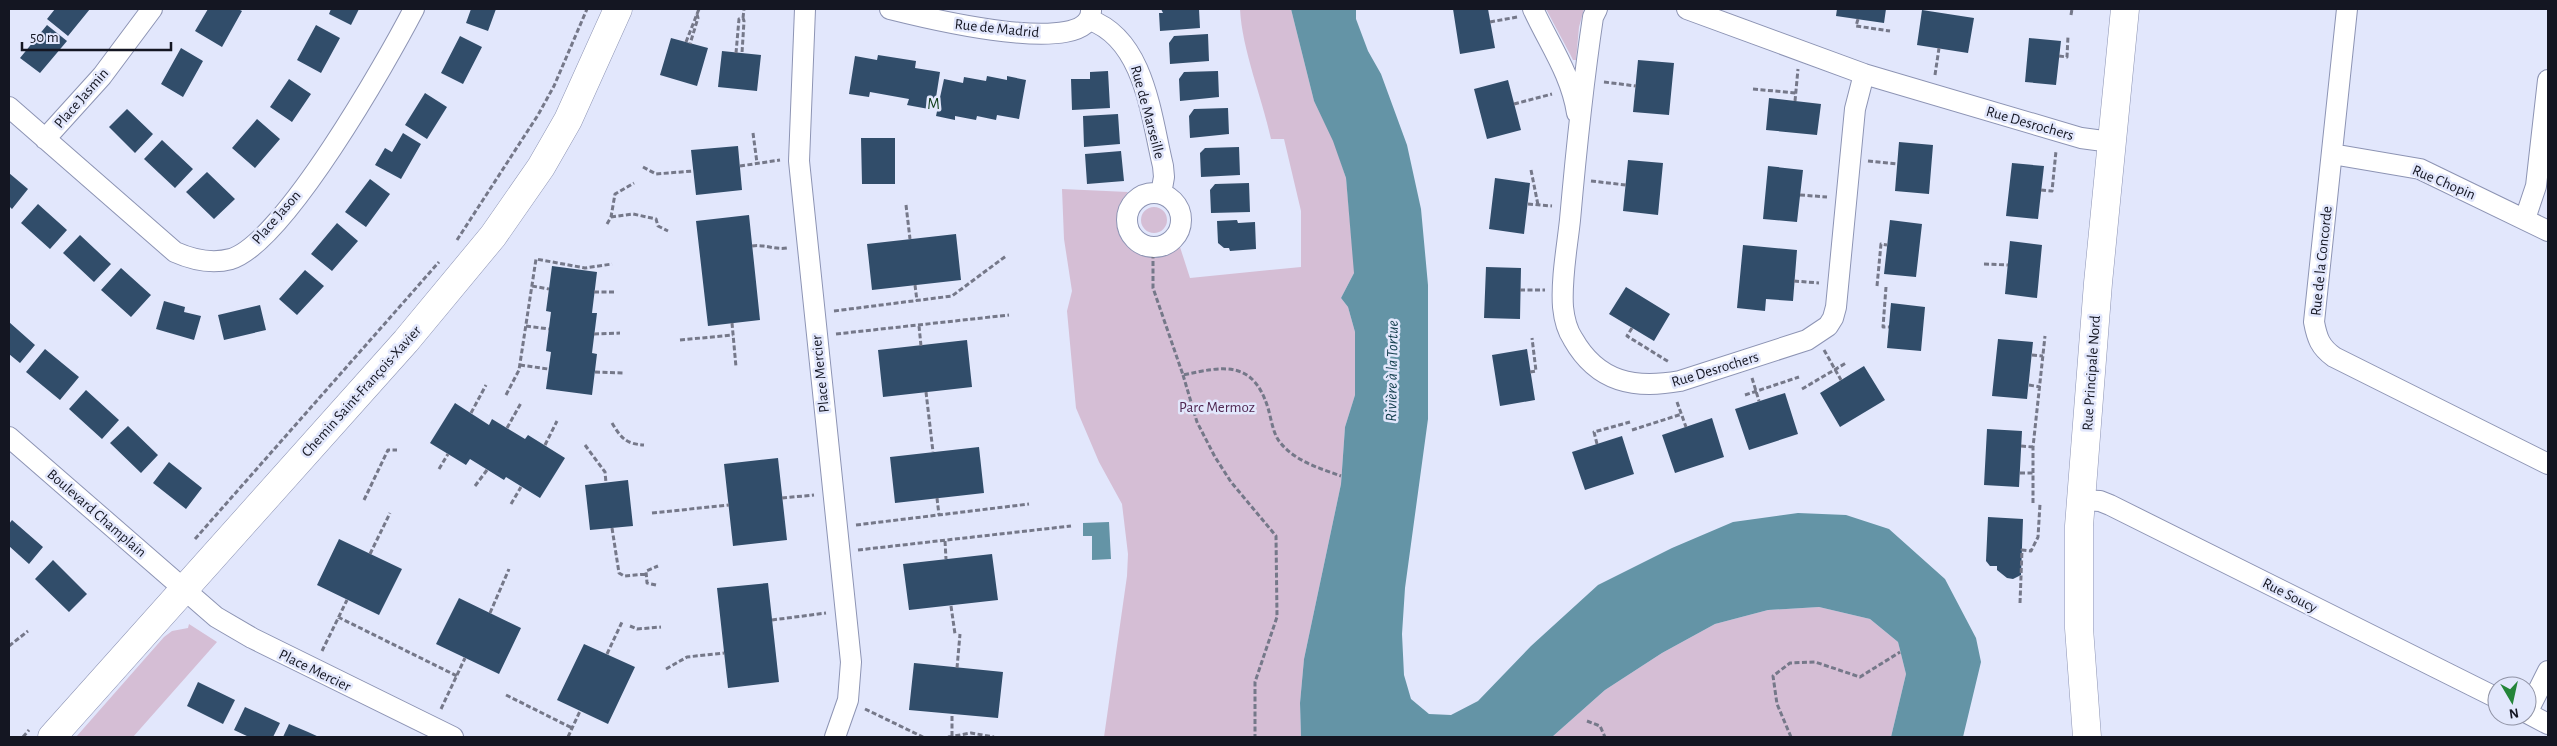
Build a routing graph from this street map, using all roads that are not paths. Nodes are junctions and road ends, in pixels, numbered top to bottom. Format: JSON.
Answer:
{"nodes":[{"id":1,"x":152,"y":9,"type":"edge"},
{"id":2,"x":414,"y":9,"type":"edge"},
{"id":3,"x":618,"y":9,"type":"edge"},
{"id":4,"x":805,"y":9,"type":"edge"},
{"id":5,"x":890,"y":9,"type":"edge"},
{"id":6,"x":1597,"y":9,"type":"edge"},
{"id":7,"x":1687,"y":9,"type":"edge"},
{"id":8,"x":2124,"y":9,"type":"edge"},
{"id":9,"x":2347,"y":9,"type":"edge"},
{"id":10,"x":1534,"y":11,"type":"edge"},
{"id":11,"x":1091,"y":14,"type":"edge"},
{"id":12,"x":1864,"y":74,"type":"junction"},
{"id":13,"x":2548,"y":80,"type":"edge"},
{"id":14,"x":1579,"y":85,"type":"junction"},
{"id":15,"x":9,"y":107,"type":"edge"},
{"id":16,"x":45,"y":139,"type":"junction"},
{"id":17,"x":2111,"y":142,"type":"junction"},
{"id":18,"x":2332,"y":154,"type":"junction"},
{"id":19,"x":1161,"y":194,"type":"junction"},
{"id":20,"x":2525,"y":219,"type":"junction"},
{"id":21,"x":2548,"y":231,"type":"edge"},
{"id":22,"x":9,"y":437,"type":"edge"},
{"id":23,"x":2548,"y":464,"type":"edge"},
{"id":24,"x":2081,"y":500,"type":"junction"},
{"id":25,"x":184,"y":590,"type":"junction"},
{"id":26,"x":2548,"y":671,"type":"edge"},
{"id":27,"x":2487,"y":693,"type":"edge"},
{"id":28,"x":2537,"y":693,"type":"edge"},
{"id":29,"x":52,"y":737,"type":"edge"},
{"id":30,"x":453,"y":737,"type":"edge"},
{"id":31,"x":835,"y":737,"type":"edge"},
{"id":32,"x":2087,"y":737,"type":"edge"}],
"edges":[{"from":1,"to":16,"type":"street","name":"Place Jasmin"},
{"from":2,"to":16,"type":"street","name":"Place Jason"},
{"from":3,"to":25,"type":"street","name":"Chemin Saint-François-Xavier"},
{"from":4,"to":31,"type":"street","name":"Place Mercier"},
{"from":5,"to":11,"type":"street","name":"Rue de Madrid"},
{"from":6,"to":14,"type":"street","name":"Rue Desrochers"},
{"from":7,"to":12,"type":"street","name":"Rue Desrochers"},
{"from":8,"to":17,"type":"street","name":"Rue Principale Nord"},
{"from":9,"to":18,"type":"street","name":"Rue de la Concorde"},
{"from":10,"to":14,"type":"street","name":"Rue Desrochers"},
{"from":11,"to":19,"type":"street","name":"Rue de Marseille"},
{"from":12,"to":14,"type":"street","name":"Rue Desrochers"},
{"from":12,"to":17,"type":"street","name":"Rue Desrochers"},
{"from":13,"to":20,"type":"street"},
{"from":15,"to":16,"type":"street","name":"Place Jason"},
{"from":17,"to":24,"type":"street","name":"Rue Principale Nord"},
{"from":18,"to":20,"type":"street","name":"Rue Chopin"},
{"from":18,"to":23,"type":"street","name":"Rue de la Concorde"},
{"from":19,"to":19,"type":"street"},
{"from":20,"to":21,"type":"street","name":"Rue Chopin"},
{"from":22,"to":25,"type":"street","name":"Boulevard Champlain"},
{"from":24,"to":27,"type":"street","name":"Rue Soucy"},
{"from":24,"to":32,"type":"street","name":"Rue Principale Nord"},
{"from":25,"to":29,"type":"street","name":"Chemin Saint-François-Xavier"},
{"from":25,"to":30,"type":"street","name":"Place Mercier"},
{"from":26,"to":28,"type":"street"}]}
